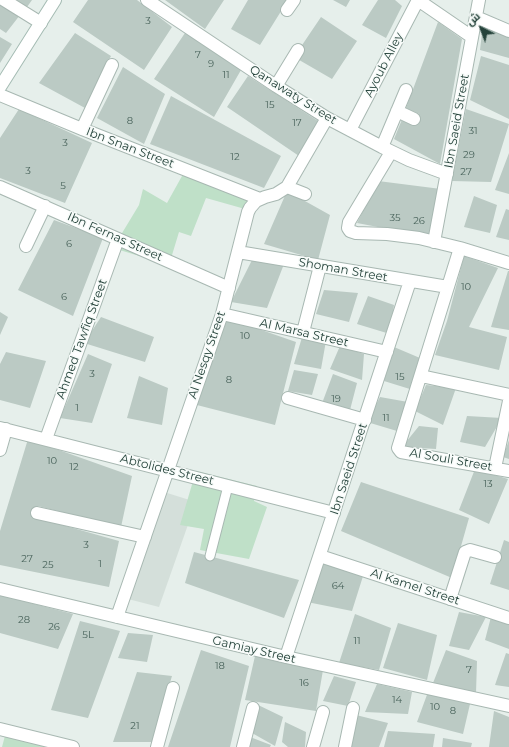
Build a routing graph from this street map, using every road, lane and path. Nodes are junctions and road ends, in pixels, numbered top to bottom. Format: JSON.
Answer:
{"nodes":[{"id":1,"x":4,"y":0,"type":"edge"},
{"id":2,"x":56,"y":0,"type":"edge"},
{"id":3,"x":147,"y":0,"type":"edge"},
{"id":4,"x":294,"y":0,"type":"edge"},
{"id":5,"x":418,"y":0,"type":"edge"},
{"id":6,"x":479,"y":0,"type":"edge"},
{"id":7,"x":287,"y":10,"type":"dead end"},
{"id":8,"x":476,"y":17,"type":"junction"},
{"id":9,"x":41,"y":23,"type":"junction"},
{"id":10,"x":509,"y":31,"type":"edge"},
{"id":11,"x":472,"y":37,"type":"junction"},
{"id":12,"x":298,"y":50,"type":"dead end"},
{"id":13,"x":112,"y":65,"type":"dead end"},
{"id":14,"x":276,"y":86,"type":"junction"},
{"id":15,"x":0,"y":87,"type":"edge"},
{"id":16,"x":406,"y":90,"type":"dead end"},
{"id":17,"x":0,"y":95,"type":"edge"},
{"id":18,"x":397,"y":110,"type":"junction"},
{"id":19,"x":328,"y":118,"type":"junction"},
{"id":20,"x":414,"y":119,"type":"dead end"},
{"id":21,"x":82,"y":129,"type":"junction"},
{"id":22,"x":350,"y":130,"type":"junction"},
{"id":23,"x":386,"y":149,"type":"junction"},
{"id":24,"x":447,"y":174,"type":"junction"},
{"id":25,"x":0,"y":187,"type":"edge"},
{"id":26,"x":287,"y":187,"type":"junction"},
{"id":27,"x":305,"y":194,"type":"dead end"},
{"id":28,"x":260,"y":199,"type":"junction"},
{"id":29,"x":45,"y":206,"type":"junction"},
{"id":30,"x":118,"y":239,"type":"junction"},
{"id":31,"x":434,"y":242,"type":"junction"},
{"id":32,"x":26,"y":246,"type":"dead end"},
{"id":33,"x":460,"y":248,"type":"junction"},
{"id":34,"x":238,"y":252,"type":"junction"},
{"id":35,"x":509,"y":263,"type":"edge"},
{"id":36,"x":320,"y":266,"type":"junction"},
{"id":37,"x":410,"y":281,"type":"junction"},
{"id":38,"x":448,"y":287,"type":"junction"},
{"id":39,"x":230,"y":288,"type":"junction"},
{"id":40,"x":222,"y":314,"type":"junction"},
{"id":41,"x":303,"y":332,"type":"junction"},
{"id":42,"x":387,"y":352,"type":"junction"},
{"id":43,"x":421,"y":376,"type":"junction"},
{"id":44,"x":509,"y":395,"type":"edge"},
{"id":45,"x":288,"y":398,"type":"dead end"},
{"id":46,"x":509,"y":401,"type":"edge"},
{"id":47,"x":365,"y":420,"type":"junction"},
{"id":48,"x":3,"y":428,"type":"edge"},
{"id":49,"x":46,"y":439,"type":"junction"},
{"id":50,"x":0,"y":450,"type":"edge"},
{"id":51,"x":495,"y":468,"type":"junction"},
{"id":52,"x":168,"y":470,"type":"junction"},
{"id":53,"x":509,"y":471,"type":"edge"},
{"id":54,"x":228,"y":486,"type":"junction"},
{"id":55,"x":38,"y":513,"type":"dead end"},
{"id":56,"x":334,"y":513,"type":"junction"},
{"id":57,"x":145,"y":537,"type":"junction"},
{"id":58,"x":210,"y":556,"type":"dead end"},
{"id":59,"x":320,"y":556,"type":"junction"},
{"id":60,"x":495,"y":557,"type":"dead end"},
{"id":61,"x":0,"y":588,"type":"edge"},
{"id":62,"x":450,"y":599,"type":"junction"},
{"id":63,"x":117,"y":617,"type":"junction"},
{"id":64,"x":509,"y":617,"type":"edge"},
{"id":65,"x":286,"y":658,"type":"junction"},
{"id":66,"x":173,"y":688,"type":"dead end"},
{"id":67,"x":509,"y":706,"type":"edge"},
{"id":68,"x":253,"y":708,"type":"dead end"},
{"id":69,"x":353,"y":708,"type":"dead end"},
{"id":70,"x":323,"y":712,"type":"dead end"},
{"id":71,"x":0,"y":730,"type":"edge"},
{"id":72,"x":73,"y":747,"type":"edge"},
{"id":73,"x":158,"y":747,"type":"edge"},
{"id":74,"x":243,"y":747,"type":"edge"},
{"id":75,"x":313,"y":747,"type":"edge"},
{"id":76,"x":345,"y":747,"type":"edge"}],
"edges":[{"from":1,"to":9,"type":"street"},
{"from":2,"to":9,"type":"street"},
{"from":3,"to":14,"type":"street","name":"Qanawaty Street"},
{"from":4,"to":7,"type":"street"},
{"from":5,"to":11,"type":"street"},
{"from":5,"to":22,"type":"street","name":"Ayoub Alley"},
{"from":6,"to":8,"type":"street","name":"Ibn Saeid Street"},
{"from":8,"to":10,"type":"street"},
{"from":8,"to":11,"type":"street","name":"Ibn Saeid Street"},
{"from":9,"to":15,"type":"street"},
{"from":11,"to":24,"type":"street","name":"Ibn Saeid Street"},
{"from":12,"to":14,"type":"street"},
{"from":13,"to":21,"type":"street"},
{"from":14,"to":19,"type":"street","name":"Qanawaty Street"},
{"from":16,"to":18,"type":"street"},
{"from":17,"to":21,"type":"street","name":"Ibn Snan Street"},
{"from":18,"to":20,"type":"street"},
{"from":18,"to":23,"type":"street"},
{"from":19,"to":22,"type":"street","name":"Qanawaty Street"},
{"from":19,"to":26,"type":"street"},
{"from":21,"to":28,"type":"street","name":"Ibn Snan Street"},
{"from":22,"to":23,"type":"street","name":"Qanawaty Street"},
{"from":23,"to":24,"type":"street","name":"Qanawaty Street"},
{"from":23,"to":31,"type":"street"},
{"from":24,"to":31,"type":"street","name":"Ibn Saeid Street"},
{"from":25,"to":29,"type":"street","name":"Ibn Fernas Street"},
{"from":26,"to":27,"type":"street"},
{"from":26,"to":28,"type":"street"},
{"from":28,"to":34,"type":"street","name":"Al Nesqy Street"},
{"from":29,"to":30,"type":"street","name":"Ibn Fernas Street"},
{"from":29,"to":32,"type":"street"},
{"from":30,"to":39,"type":"street","name":"Ibn Fernas Street"},
{"from":30,"to":49,"type":"street","name":"Ahmed Tawfiq Street"},
{"from":31,"to":33,"type":"street"},
{"from":33,"to":35,"type":"street"},
{"from":33,"to":38,"type":"street"},
{"from":34,"to":36,"type":"street","name":"Shoman Street"},
{"from":34,"to":39,"type":"street","name":"Al Nesqy Street"},
{"from":36,"to":37,"type":"street","name":"Shoman Street"},
{"from":36,"to":41,"type":"street"},
{"from":37,"to":38,"type":"street","name":"Shoman Street"},
{"from":37,"to":42,"type":"street","name":"Ibn Saeid Street"},
{"from":38,"to":43,"type":"street"},
{"from":39,"to":40,"type":"street","name":"Al Nesqy Street"},
{"from":40,"to":41,"type":"street","name":"Al Marsa Street"},
{"from":40,"to":52,"type":"street","name":"Al Nesqy Street"},
{"from":41,"to":42,"type":"street","name":"Al Marsa Street"},
{"from":42,"to":47,"type":"street","name":"Ibn Saeid Street"},
{"from":43,"to":44,"type":"street"},
{"from":43,"to":51,"type":"street","name":"Al Souli Street"},
{"from":45,"to":47,"type":"street"},
{"from":46,"to":51,"type":"street"},
{"from":47,"to":56,"type":"street","name":"Ibn Saeid Street"},
{"from":48,"to":49,"type":"street","name":"Abtolides Street"},
{"from":48,"to":50,"type":"street"},
{"from":49,"to":52,"type":"street","name":"Abtolides Street"},
{"from":51,"to":53,"type":"street","name":"Al Souli Street"},
{"from":52,"to":54,"type":"street","name":"Abtolides Street"},
{"from":52,"to":57,"type":"street","name":"Al Nesqy Street"},
{"from":54,"to":56,"type":"street","name":"Abtolides Street"},
{"from":54,"to":58,"type":"lane"},
{"from":55,"to":57,"type":"street"},
{"from":56,"to":59,"type":"street","name":"Ibn Saeid Street"},
{"from":57,"to":63,"type":"street","name":"Al Nesqy Street"},
{"from":59,"to":62,"type":"street","name":"Al Kamel Street"},
{"from":59,"to":65,"type":"street","name":"Ibn Saeid Street"},
{"from":60,"to":62,"type":"street"},
{"from":61,"to":63,"type":"street","name":"Gamiay Street"},
{"from":62,"to":64,"type":"street","name":"Al Kamel Street"},
{"from":63,"to":65,"type":"street","name":"Gamiay Street"},
{"from":65,"to":67,"type":"street","name":"Gamiay Street"},
{"from":66,"to":73,"type":"street"},
{"from":68,"to":74,"type":"street"},
{"from":69,"to":76,"type":"street"},
{"from":70,"to":75,"type":"street"},
{"from":71,"to":72,"type":"street"}]}
